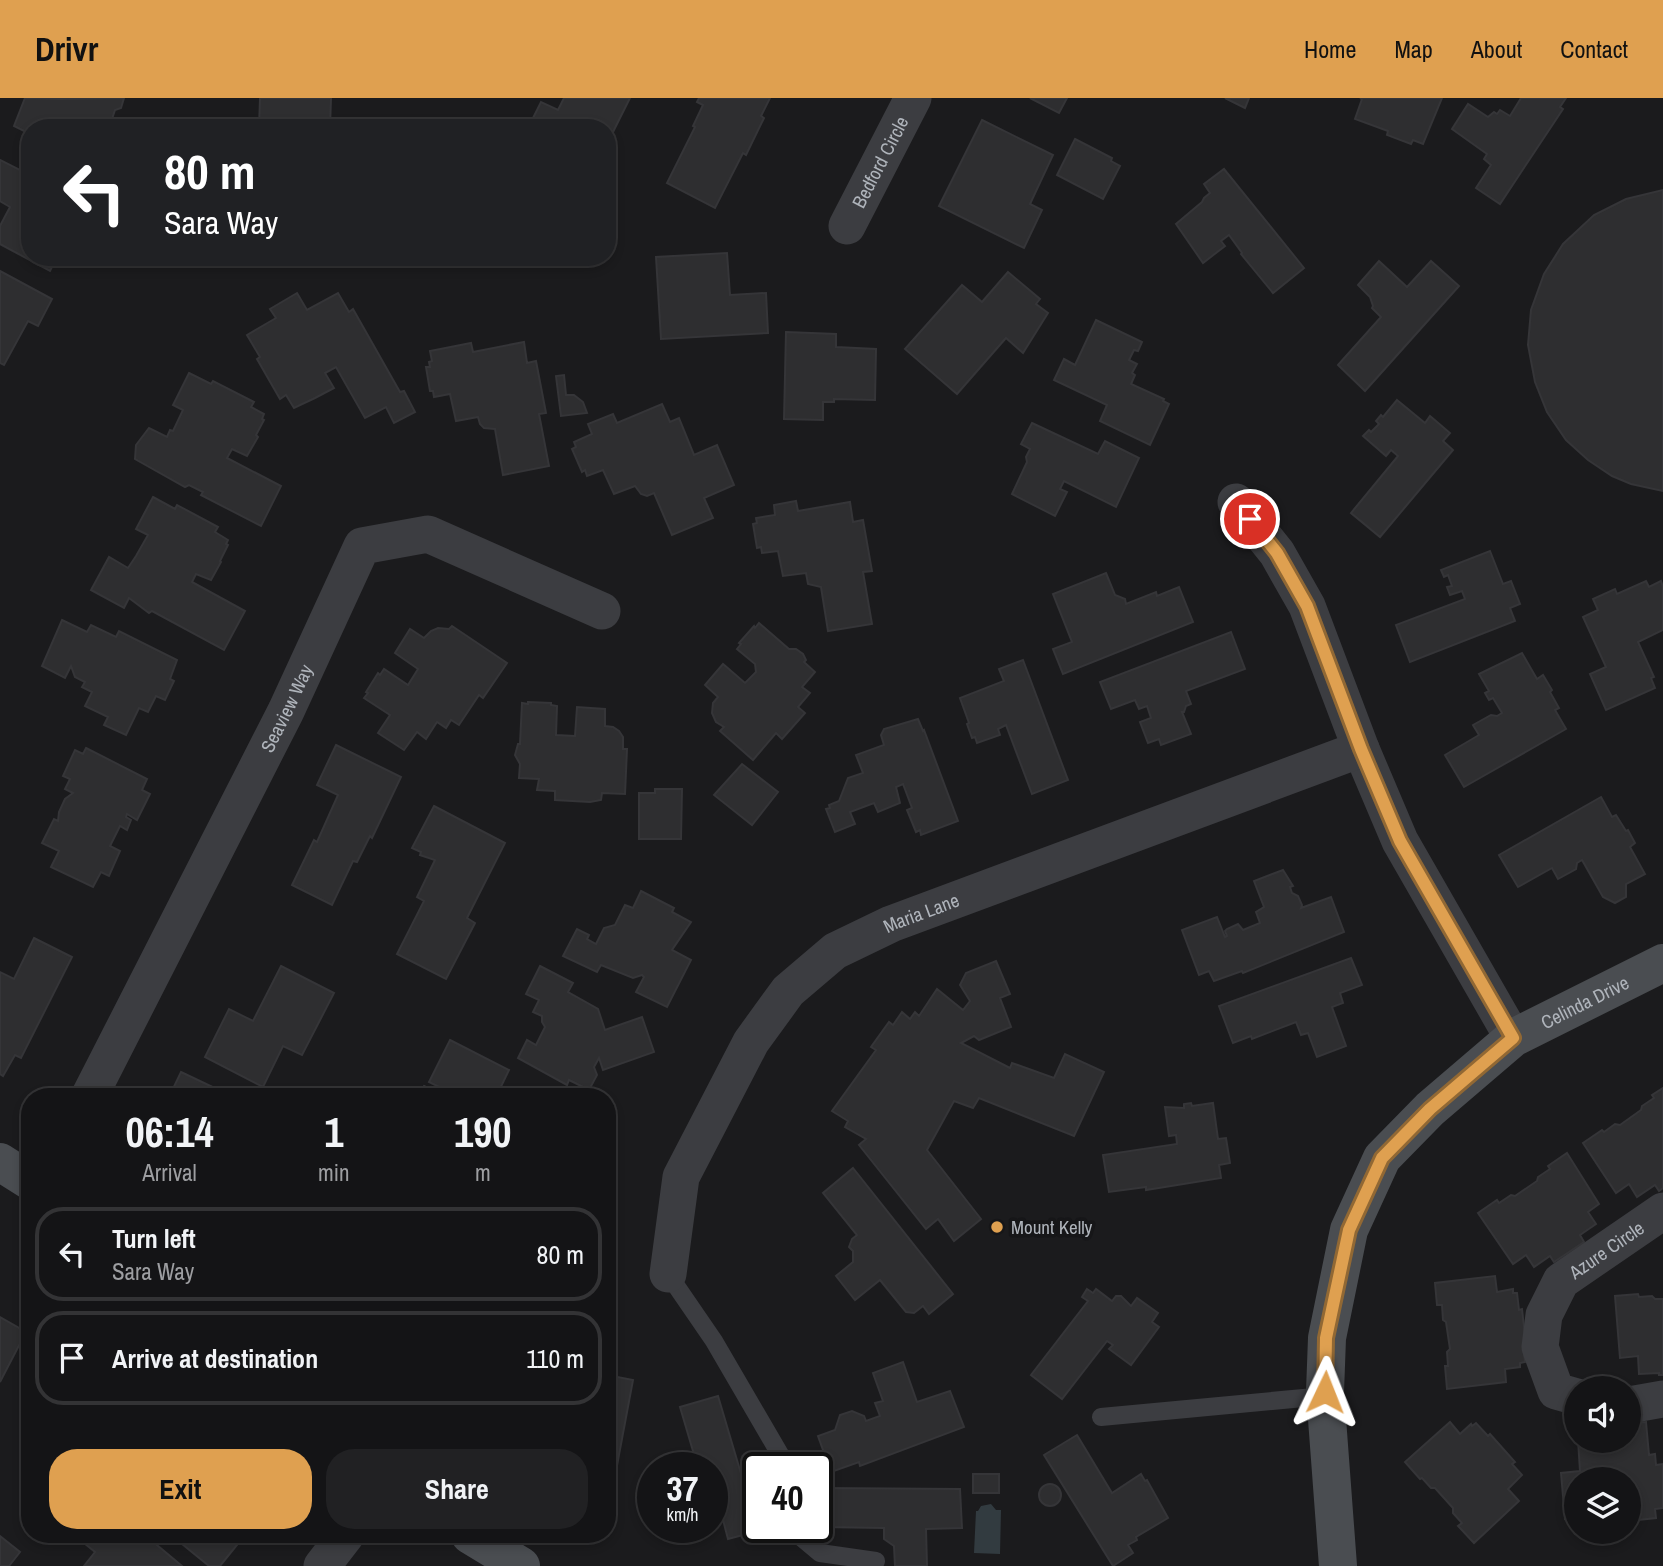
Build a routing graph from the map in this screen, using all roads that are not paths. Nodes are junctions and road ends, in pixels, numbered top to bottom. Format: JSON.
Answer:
{"nodes":[{"id":1,"x":913,"y":98,"type":"edge"},
{"id":2,"x":847,"y":226,"type":"dead end"},
{"id":3,"x":1236,"y":502,"type":"dead end"},
{"id":4,"x":602,"y":611,"type":"dead end"},
{"id":5,"x":1361,"y":749,"type":"junction"},
{"id":6,"x":1663,"y":963,"type":"edge"},
{"id":7,"x":1513,"y":1038,"type":"junction"},
{"id":8,"x":94,"y":1088,"type":"edge"},
{"id":9,"x":0,"y":1162,"type":"edge"},
{"id":10,"x":21,"y":1175,"type":"edge"},
{"id":11,"x":1663,"y":1211,"type":"edge"},
{"id":12,"x":668,"y":1274,"type":"joint"},
{"id":13,"x":1564,"y":1393,"type":"edge"},
{"id":14,"x":1325,"y":1396,"type":"junction"},
{"id":15,"x":1663,"y":1399,"type":"edge"},
{"id":16,"x":1641,"y":1403,"type":"edge"},
{"id":17,"x":1101,"y":1417,"type":"dead end"},
{"id":18,"x":779,"y":1452,"type":"edge"},
{"id":19,"x":340,"y":1543,"type":"edge"},
{"id":20,"x":483,"y":1543,"type":"edge"},
{"id":21,"x":809,"y":1543,"type":"edge"},
{"id":22,"x":876,"y":1561,"type":"dead end"},
{"id":23,"x":323,"y":1566,"type":"edge"},
{"id":24,"x":521,"y":1566,"type":"edge"},
{"id":25,"x":1338,"y":1566,"type":"edge"}],
"edges":[{"from":1,"to":2,"type":"street","name":"Bedford Circle"},
{"from":3,"to":5,"type":"street"},
{"from":4,"to":8,"type":"street","name":"Seaview Way"},
{"from":5,"to":7,"type":"street"},
{"from":5,"to":12,"type":"street","name":"Maria Lane"},
{"from":6,"to":7,"type":"street","name":"Celinda Drive"},
{"from":7,"to":14,"type":"street","name":"Celinda Drive"},
{"from":9,"to":10,"type":"street"},
{"from":11,"to":13,"type":"street","name":"Azure Circle"},
{"from":12,"to":18,"type":"lane"},
{"from":14,"to":17,"type":"lane"},
{"from":14,"to":25,"type":"street","name":"Celinda Drive"},
{"from":15,"to":16,"type":"street"},
{"from":19,"to":23,"type":"street"},
{"from":20,"to":24,"type":"street"},
{"from":21,"to":22,"type":"lane"}]}
